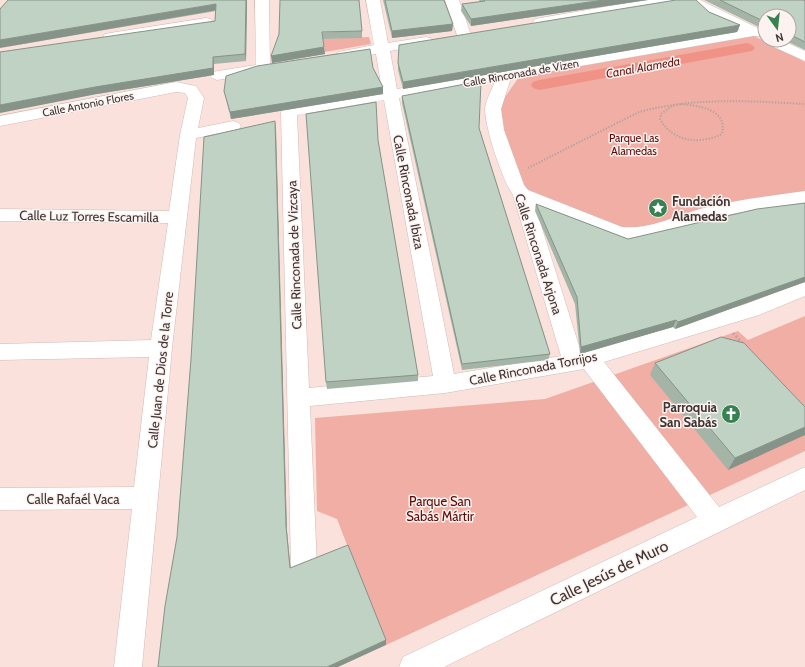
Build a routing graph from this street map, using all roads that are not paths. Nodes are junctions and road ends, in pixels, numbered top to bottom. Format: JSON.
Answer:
{"nodes":[{"id":1,"x":262,"y":0,"type":"edge"},
{"id":2,"x":373,"y":0,"type":"edge"},
{"id":3,"x":452,"y":0,"type":"edge"},
{"id":4,"x":670,"y":0,"type":"edge"},
{"id":5,"x":689,"y":0,"type":"edge"},
{"id":6,"x":206,"y":22,"type":"edge"},
{"id":7,"x":525,"y":25,"type":"edge"},
{"id":8,"x":479,"y":33,"type":"edge"},
{"id":9,"x":757,"y":34,"type":"edge"},
{"id":10,"x":464,"y":35,"type":"junction"},
{"id":11,"x":757,"y":35,"type":"edge"},
{"id":12,"x":99,"y":38,"type":"edge"},
{"id":13,"x":382,"y":48,"type":"junction"},
{"id":14,"x":786,"y":48,"type":"edge"},
{"id":15,"x":330,"y":57,"type":"edge"},
{"id":16,"x":805,"y":57,"type":"edge"},
{"id":17,"x":278,"y":66,"type":"edge"},
{"id":18,"x":263,"y":68,"type":"junction"},
{"id":19,"x":217,"y":75,"type":"dead end"},
{"id":20,"x":504,"y":76,"type":"junction"},
{"id":21,"x":176,"y":87,"type":"joint"},
{"id":22,"x":391,"y":95,"type":"junction"},
{"id":23,"x":289,"y":112,"type":"joint"},
{"id":24,"x":0,"y":121,"type":"edge"},
{"id":25,"x":234,"y":126,"type":"dead end"},
{"id":26,"x":188,"y":135,"type":"junction"},
{"id":27,"x":522,"y":194,"type":"junction"},
{"id":28,"x":805,"y":197,"type":"edge"},
{"id":29,"x":0,"y":215,"type":"edge"},
{"id":30,"x":178,"y":217,"type":"junction"},
{"id":31,"x":805,"y":288,"type":"edge"},
{"id":32,"x":161,"y":348,"type":"junction"},
{"id":33,"x":0,"y":352,"type":"edge"},
{"id":34,"x":582,"y":361,"type":"junction"},
{"id":35,"x":445,"y":384,"type":"junction"},
{"id":36,"x":299,"y":398,"type":"junction"},
{"id":37,"x":805,"y":478,"type":"edge"},
{"id":38,"x":146,"y":498,"type":"junction"},
{"id":39,"x":0,"y":499,"type":"edge"},
{"id":40,"x":715,"y":521,"type":"junction"},
{"id":41,"x":304,"y":567,"type":"edge"},
{"id":42,"x":128,"y":667,"type":"edge"},
{"id":43,"x":413,"y":667,"type":"edge"}],
"edges":[{"from":1,"to":18,"type":"street"},
{"from":2,"to":13,"type":"street","name":"Calle Rinconada Ibiza"},
{"from":3,"to":10,"type":"street"},
{"from":4,"to":7,"type":"street"},
{"from":5,"to":9,"type":"street"},
{"from":6,"to":12,"type":"street"},
{"from":8,"to":10,"type":"street"},
{"from":10,"to":13,"type":"street"},
{"from":11,"to":20,"type":"street","name":"Calle Rinconada de Vizen"},
{"from":13,"to":15,"type":"street"},
{"from":13,"to":22,"type":"street","name":"Calle Rinconada Ibiza"},
{"from":14,"to":16,"type":"street"},
{"from":17,"to":18,"type":"street"},
{"from":18,"to":19,"type":"street"},
{"from":20,"to":22,"type":"street","name":"Calle Rinconada de Vizen"},
{"from":20,"to":27,"type":"street","name":"Calle Rinconada Arjona"},
{"from":21,"to":24,"type":"street","name":"Calle Antonio Flores"},
{"from":21,"to":26,"type":"street","name":"Calle Juan de Dios de la Torre"},
{"from":22,"to":23,"type":"street","name":"Calle Rinconada de Vizen"},
{"from":22,"to":35,"type":"street","name":"Calle Rinconada Ibiza"},
{"from":23,"to":36,"type":"street","name":"Calle Rinconada de Vizcaya"},
{"from":25,"to":26,"type":"street"},
{"from":26,"to":30,"type":"street","name":"Calle Juan de Dios de la Torre"},
{"from":27,"to":28,"type":"street"},
{"from":27,"to":34,"type":"street","name":"Calle Rinconada Arjona"},
{"from":29,"to":30,"type":"street","name":"Calle Luz Torres Escamilla"},
{"from":30,"to":32,"type":"street","name":"Calle Juan de Dios de la Torre"},
{"from":31,"to":34,"type":"street","name":"Calle Rinconada Torrijos"},
{"from":32,"to":33,"type":"street"},
{"from":32,"to":38,"type":"street","name":"Calle Juan de Dios de la Torre"},
{"from":34,"to":35,"type":"street","name":"Calle Rinconada Torrijos"},
{"from":34,"to":40,"type":"street"},
{"from":35,"to":36,"type":"street","name":"Calle Rinconada Torrijos"},
{"from":36,"to":41,"type":"street","name":"Calle Rinconada de Vizcaya"},
{"from":37,"to":40,"type":"street","name":"Calle Jesús de Muro"},
{"from":38,"to":39,"type":"street","name":"Calle Rafaél Vaca"},
{"from":38,"to":42,"type":"street","name":"Calle Juan de Dios de la Torre"},
{"from":40,"to":43,"type":"street","name":"Calle Jesús de Muro"}]}
